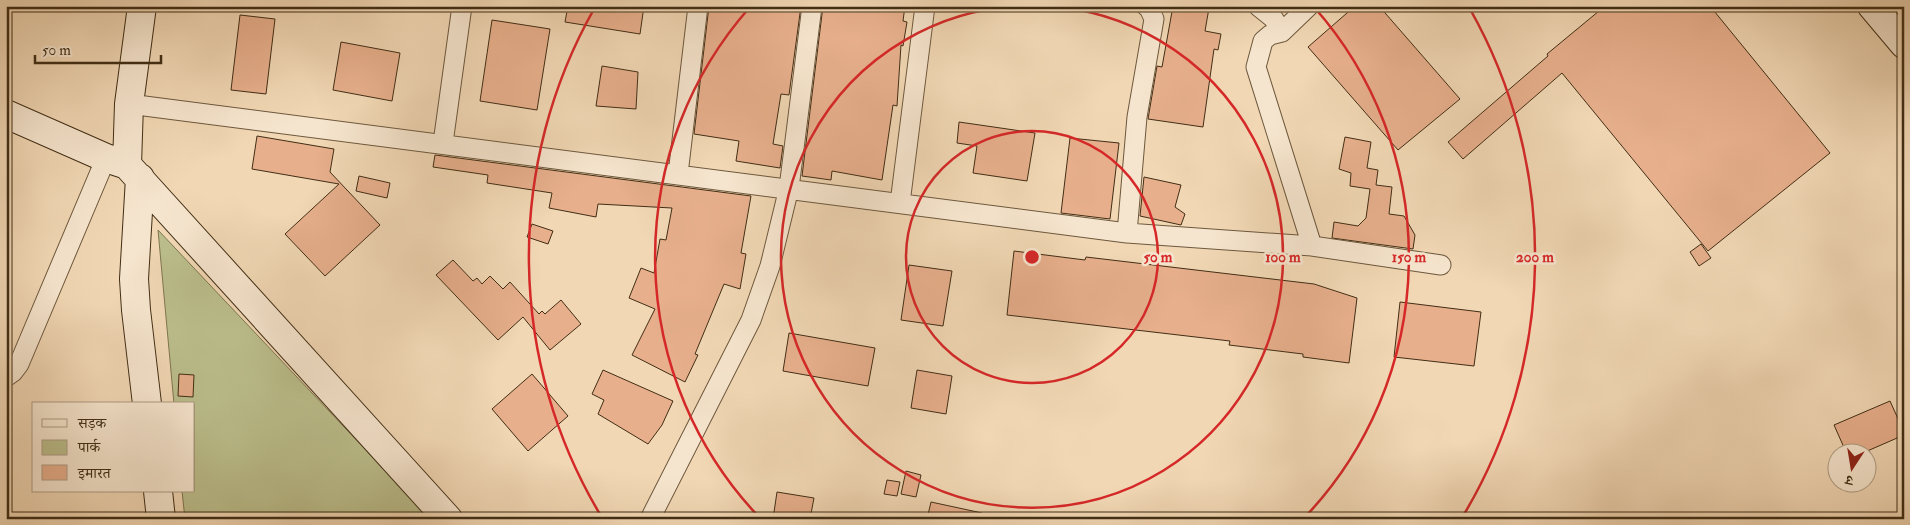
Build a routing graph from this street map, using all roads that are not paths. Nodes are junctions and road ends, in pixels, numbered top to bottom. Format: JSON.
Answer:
{"nodes":[{"id":1,"x":142,"y":6,"type":"edge"},
{"id":2,"x":462,"y":6,"type":"edge"},
{"id":3,"x":698,"y":6,"type":"edge"},
{"id":4,"x":812,"y":6,"type":"edge"},
{"id":5,"x":925,"y":6,"type":"edge"},
{"id":6,"x":1146,"y":6,"type":"edge"},
{"id":7,"x":1258,"y":6,"type":"edge"},
{"id":8,"x":1309,"y":6,"type":"edge"},
{"id":9,"x":1872,"y":6,"type":"edge"},
{"id":10,"x":1282,"y":32,"type":"junction"},
{"id":11,"x":1904,"y":44,"type":"edge"},
{"id":12,"x":129,"y":104,"type":"junction"},
{"id":13,"x":6,"y":114,"type":"edge"},
{"id":14,"x":443,"y":143,"type":"junction"},
{"id":15,"x":124,"y":167,"type":"junction"},
{"id":16,"x":678,"y":174,"type":"junction"},
{"id":17,"x":789,"y":188,"type":"junction"},
{"id":18,"x":900,"y":203,"type":"junction"},
{"id":19,"x":1128,"y":233,"type":"junction"},
{"id":20,"x":1312,"y":246,"type":"junction"},
{"id":21,"x":1441,"y":265,"type":"dead end"},
{"id":22,"x":6,"y":377,"type":"edge"},
{"id":23,"x":147,"y":402,"type":"edge"},
{"id":24,"x":158,"y":492,"type":"edge"},
{"id":25,"x":161,"y":519,"type":"edge"},
{"id":26,"x":448,"y":519,"type":"edge"},
{"id":27,"x":650,"y":519,"type":"edge"}],
"edges":[{"from":1,"to":12,"type":"street"},
{"from":2,"to":14,"type":"street"},
{"from":3,"to":16,"type":"street"},
{"from":4,"to":17,"type":"street"},
{"from":5,"to":18,"type":"street"},
{"from":6,"to":19,"type":"street"},
{"from":7,"to":10,"type":"street"},
{"from":8,"to":10,"type":"street"},
{"from":9,"to":11,"type":"street"},
{"from":10,"to":20,"type":"street"},
{"from":12,"to":14,"type":"street"},
{"from":12,"to":15,"type":"street"},
{"from":13,"to":15,"type":"street"},
{"from":14,"to":16,"type":"street"},
{"from":15,"to":22,"type":"street"},
{"from":15,"to":23,"type":"street"},
{"from":15,"to":26,"type":"street"},
{"from":16,"to":17,"type":"street"},
{"from":17,"to":18,"type":"street"},
{"from":17,"to":27,"type":"street"},
{"from":18,"to":19,"type":"street"},
{"from":19,"to":20,"type":"street"},
{"from":20,"to":21,"type":"street"},
{"from":24,"to":25,"type":"street"}]}
